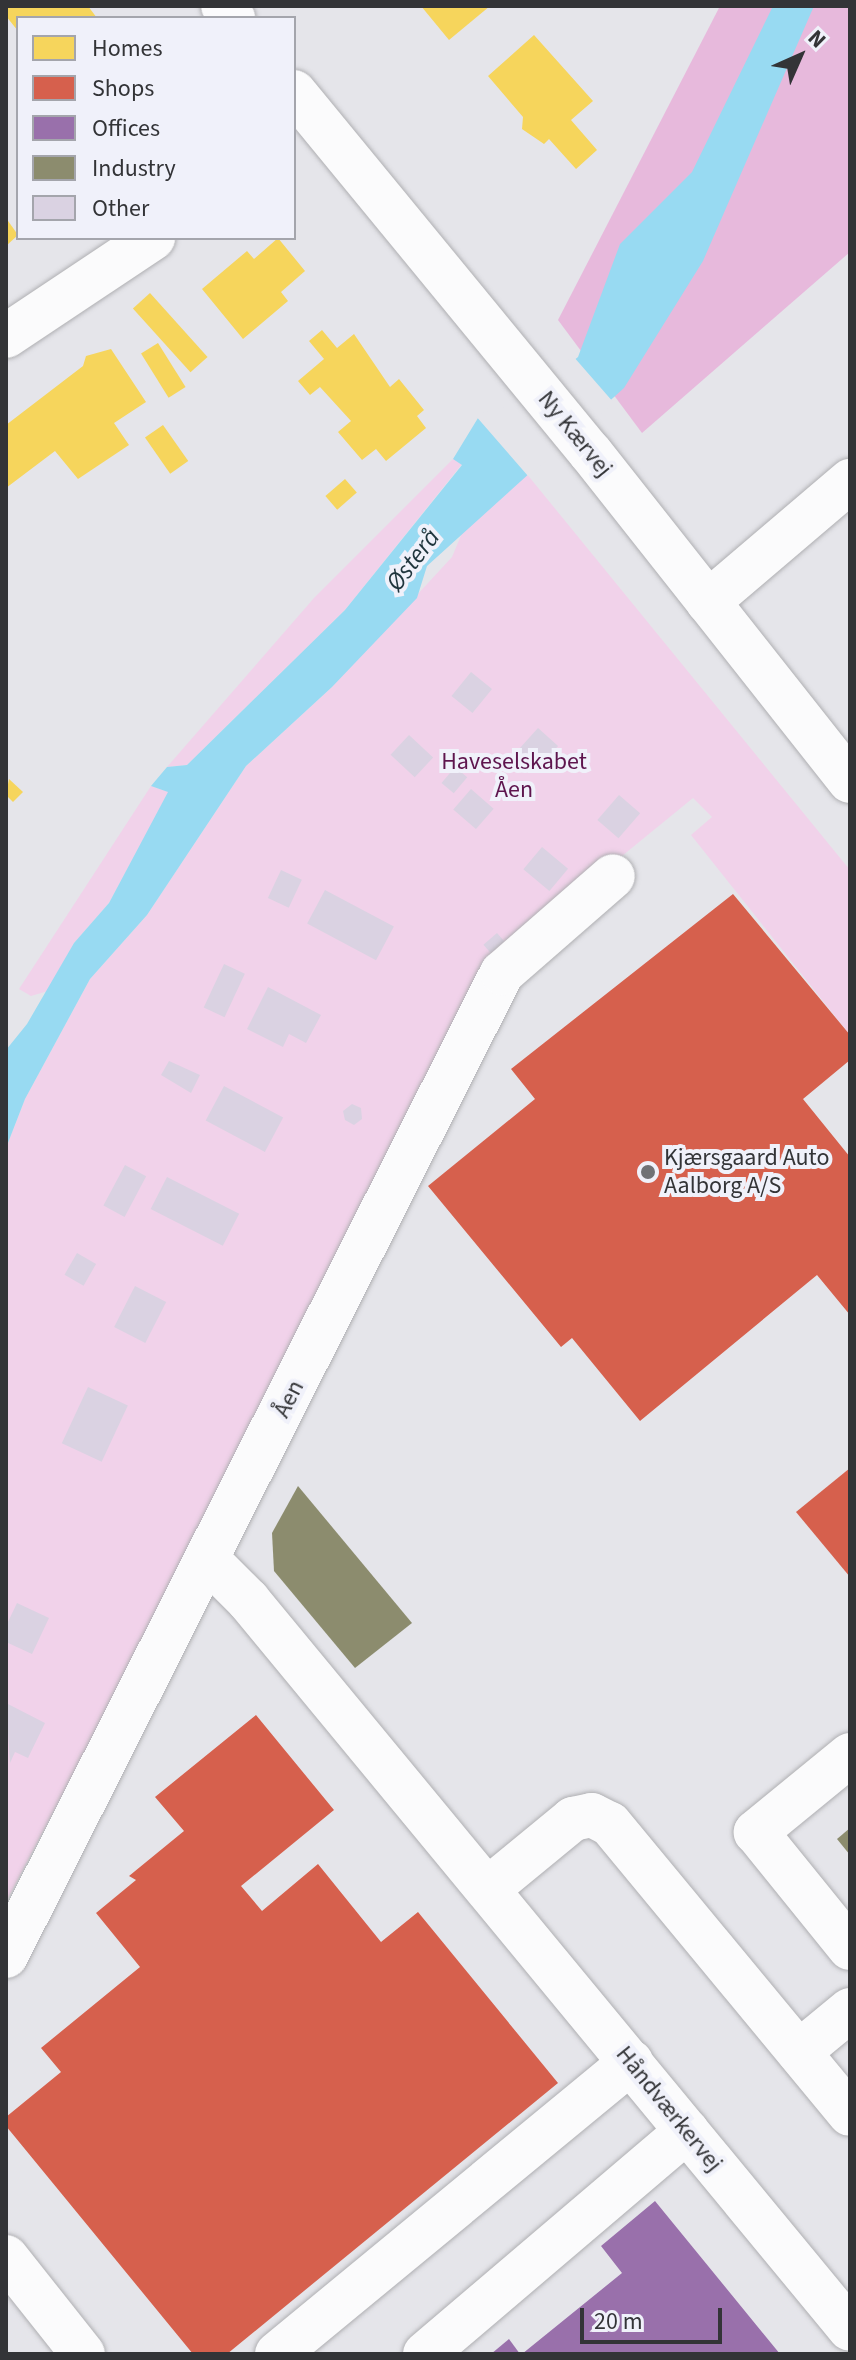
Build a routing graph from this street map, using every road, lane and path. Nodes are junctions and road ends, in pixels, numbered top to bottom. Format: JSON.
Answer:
{"nodes":[{"id":1,"x":296,"y":98,"type":"edge"},
{"id":2,"x":308,"y":135,"type":"edge"},
{"id":3,"x":150,"y":240,"type":"edge"},
{"id":4,"x":6,"y":336,"type":"edge"},
{"id":5,"x":850,"y":481,"type":"edge"},
{"id":6,"x":708,"y":602,"type":"junction"},
{"id":7,"x":850,"y":781,"type":"edge"},
{"id":8,"x":613,"y":876,"type":"dead end"},
{"id":9,"x":208,"y":1560,"type":"junction"},
{"id":10,"x":850,"y":1755,"type":"edge"},
{"id":11,"x":489,"y":1888,"type":"junction"},
{"id":12,"x":850,"y":1948,"type":"edge"},
{"id":13,"x":6,"y":1956,"type":"edge"},
{"id":14,"x":850,"y":2010,"type":"edge"},
{"id":15,"x":799,"y":2052,"type":"junction"},
{"id":16,"x":631,"y":2062,"type":"junction"},
{"id":17,"x":850,"y":2114,"type":"edge"},
{"id":18,"x":687,"y":2131,"type":"junction"},
{"id":19,"x":6,"y":2257,"type":"edge"},
{"id":20,"x":850,"y":2329,"type":"edge"},
{"id":21,"x":83,"y":2354,"type":"edge"},
{"id":22,"x":277,"y":2354,"type":"edge"},
{"id":23,"x":425,"y":2354,"type":"edge"}],
"edges":[{"from":1,"to":2,"type":"street","name":"Ny Kærvej"},
{"from":2,"to":6,"type":"street","name":"Ny Kærvej"},
{"from":3,"to":4,"type":"street"},
{"from":5,"to":6,"type":"street"},
{"from":6,"to":7,"type":"street","name":"Ny Kærvej"},
{"from":8,"to":9,"type":"street","name":"Åen"},
{"from":9,"to":11,"type":"street","name":"Håndværkervej"},
{"from":9,"to":13,"type":"street","name":"Åen"},
{"from":10,"to":12,"type":"street"},
{"from":11,"to":15,"type":"street"},
{"from":11,"to":16,"type":"street","name":"Håndværkervej"},
{"from":14,"to":15,"type":"street"},
{"from":15,"to":17,"type":"street"},
{"from":16,"to":18,"type":"street","name":"Håndværkervej"},
{"from":16,"to":22,"type":"street"},
{"from":18,"to":20,"type":"street","name":"Håndværkervej"},
{"from":18,"to":23,"type":"street"},
{"from":19,"to":21,"type":"street"}]}
